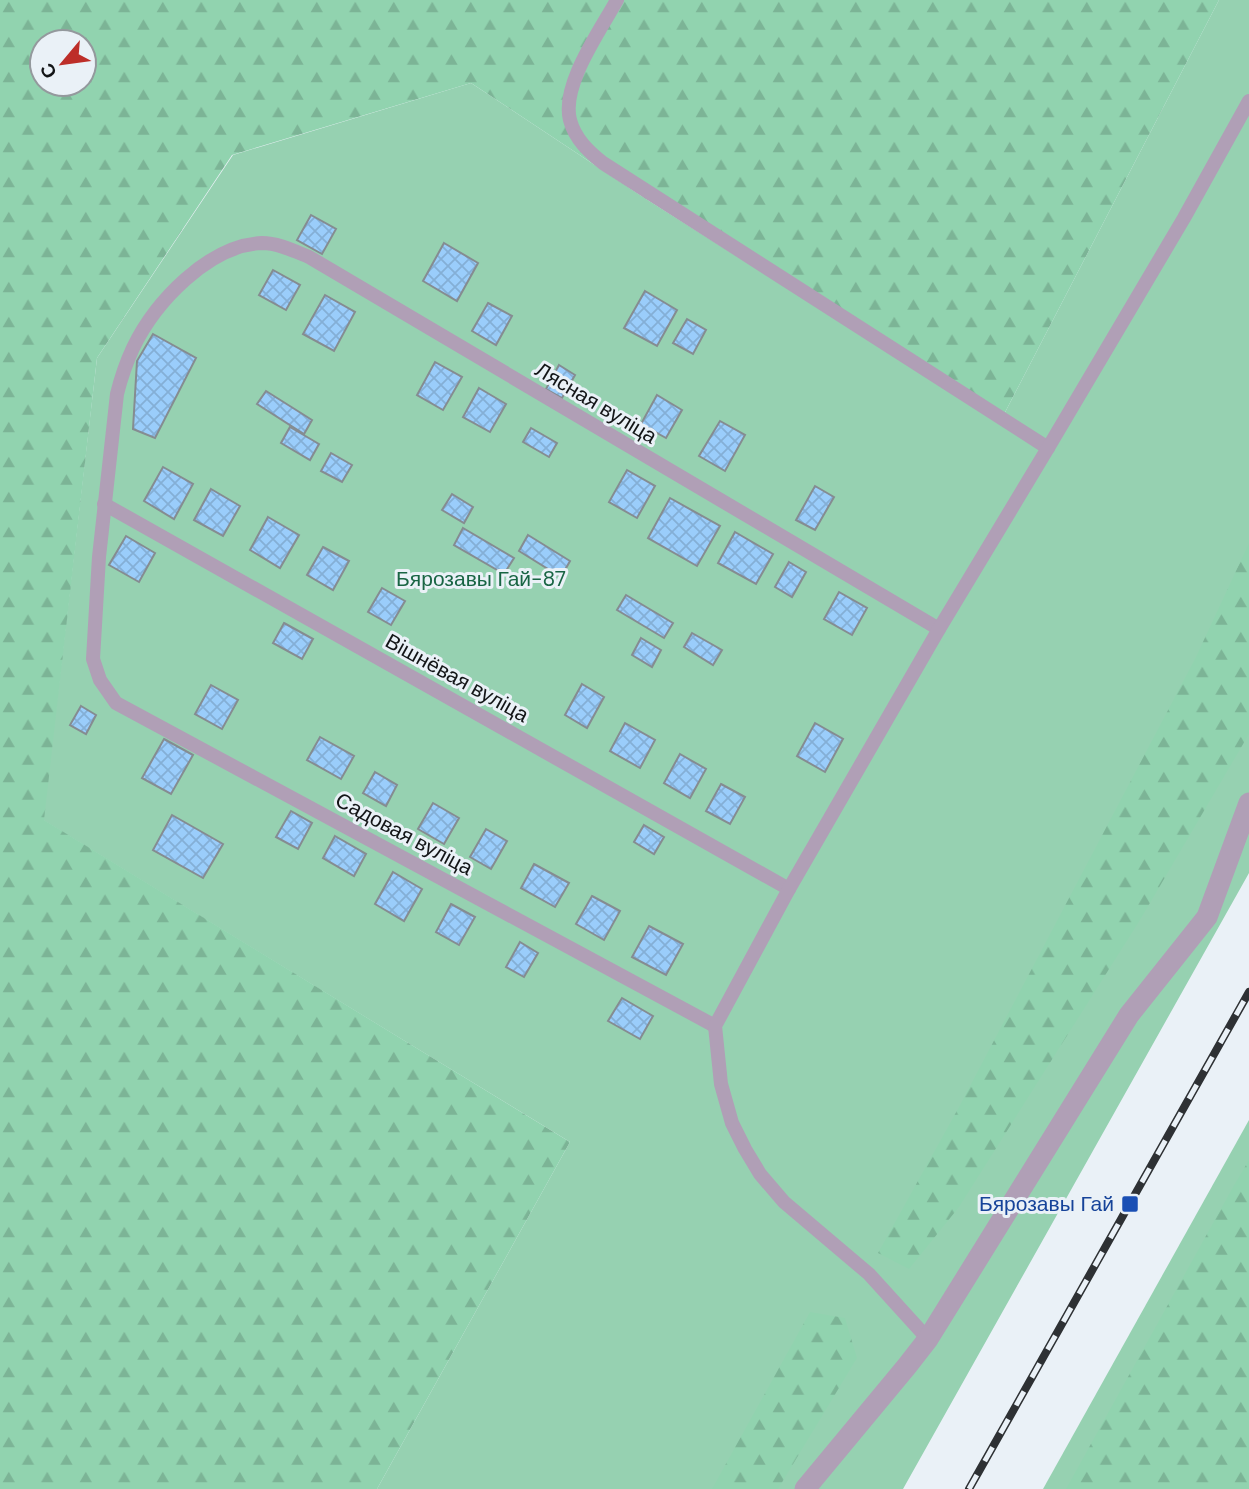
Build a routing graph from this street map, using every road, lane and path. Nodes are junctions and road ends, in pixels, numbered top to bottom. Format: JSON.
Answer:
{"nodes":[{"id":1,"x":617,"y":0,"type":"edge"},
{"id":2,"x":1249,"y":101,"type":"edge"},
{"id":3,"x":1048,"y":448,"type":"junction"},
{"id":4,"x":104,"y":504,"type":"junction"},
{"id":5,"x":939,"y":629,"type":"junction"},
{"id":6,"x":93,"y":659,"type":"joint"},
{"id":7,"x":1249,"y":803,"type":"edge"},
{"id":8,"x":789,"y":889,"type":"junction"},
{"id":9,"x":715,"y":1026,"type":"junction"},
{"id":10,"x":928,"y":1339,"type":"junction"},
{"id":11,"x":805,"y":1489,"type":"edge"}],
"edges":[{"from":1,"to":3,"type":"lane"},
{"from":2,"to":3,"type":"lane"},
{"from":3,"to":5,"type":"lane"},
{"from":4,"to":5,"type":"lane","name":"Лясная вуліца"},
{"from":4,"to":6,"type":"lane","name":"Лясная вуліца"},
{"from":4,"to":8,"type":"lane","name":"Вішнёвая вуліца"},
{"from":5,"to":8,"type":"lane"},
{"from":6,"to":9,"type":"lane","name":"Садовая вуліца"},
{"from":7,"to":10,"type":"street"},
{"from":8,"to":9,"type":"lane"},
{"from":9,"to":10,"type":"lane"},
{"from":10,"to":11,"type":"street"}]}
